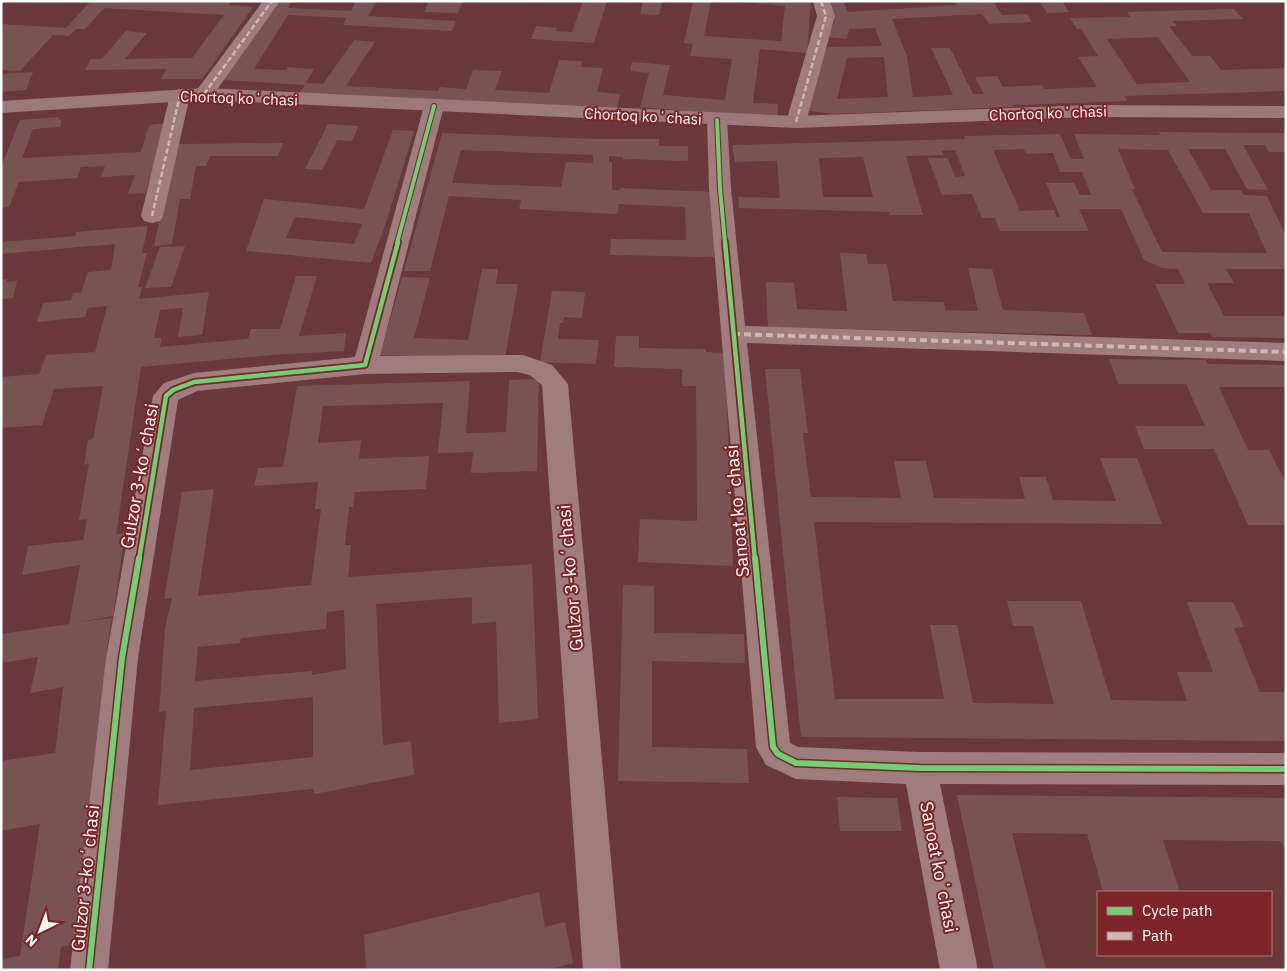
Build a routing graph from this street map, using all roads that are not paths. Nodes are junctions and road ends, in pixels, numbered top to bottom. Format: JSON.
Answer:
{"nodes":[{"id":1,"x":272,"y":1,"type":"edge"},
{"id":2,"x":821,"y":1,"type":"edge"},
{"id":3,"x":204,"y":94,"type":"junction"},
{"id":4,"x":180,"y":95,"type":"junction"},
{"id":5,"x":434,"y":106,"type":"junction"},
{"id":6,"x":1,"y":107,"type":"edge"},
{"id":7,"x":1286,"y":112,"type":"edge"},
{"id":8,"x":717,"y":120,"type":"junction"},
{"id":9,"x":796,"y":122,"type":"junction"},
{"id":10,"x":152,"y":216,"type":"dead end"},
{"id":11,"x":733,"y":334,"type":"junction"},
{"id":12,"x":1286,"y":352,"type":"edge"},
{"id":13,"x":365,"y":365,"type":"junction"},
{"id":14,"x":920,"y":768,"type":"junction"},
{"id":15,"x":1286,"y":769,"type":"edge"},
{"id":16,"x":89,"y":970,"type":"edge"},
{"id":17,"x":602,"y":970,"type":"edge"},
{"id":18,"x":959,"y":970,"type":"edge"}],
"edges":[{"from":1,"to":3,"type":"street"},
{"from":2,"to":9,"type":"street"},
{"from":3,"to":4,"type":"main road","name":"Chortoq koʻchasi"},
{"from":3,"to":5,"type":"main road","name":"Chortoq koʻchasi"},
{"from":4,"to":6,"type":"main road","name":"Chortoq koʻchasi"},
{"from":4,"to":10,"type":"street"},
{"from":5,"to":8,"type":"main road","name":"Chortoq koʻchasi"},
{"from":5,"to":13,"type":"street"},
{"from":7,"to":9,"type":"main road","name":"Chortoq koʻchasi"},
{"from":8,"to":9,"type":"main road","name":"Chortoq koʻchasi"},
{"from":8,"to":11,"type":"street","name":"Sanoat koʻchasi"},
{"from":11,"to":12,"type":"street"},
{"from":11,"to":14,"type":"street","name":"Sanoat koʻchasi"},
{"from":13,"to":16,"type":"street","name":"Gulzor 3-koʻchasi"},
{"from":13,"to":17,"type":"street","name":"Gulzor 3-koʻchasi"},
{"from":14,"to":15,"type":"street"},
{"from":14,"to":18,"type":"street","name":"Sanoat koʻchasi"}]}
